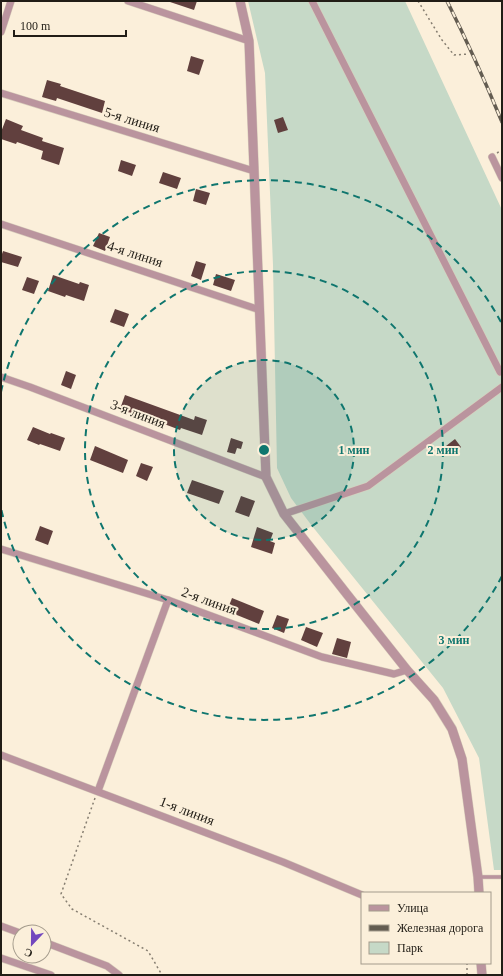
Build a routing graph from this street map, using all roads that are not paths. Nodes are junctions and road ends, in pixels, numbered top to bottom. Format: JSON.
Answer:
{"nodes":[{"id":1,"x":11,"y":1,"type":"edge"},
{"id":2,"x":128,"y":1,"type":"edge"},
{"id":3,"x":240,"y":1,"type":"edge"},
{"id":4,"x":312,"y":1,"type":"edge"},
{"id":5,"x":1,"y":32,"type":"edge"},
{"id":6,"x":250,"y":41,"type":"junction"},
{"id":7,"x":1,"y":93,"type":"edge"},
{"id":8,"x":492,"y":157,"type":"dead end"},
{"id":9,"x":254,"y":171,"type":"junction"},
{"id":10,"x":502,"y":178,"type":"edge"},
{"id":11,"x":1,"y":224,"type":"edge"},
{"id":12,"x":260,"y":310,"type":"junction"},
{"id":13,"x":500,"y":372,"type":"dead end"},
{"id":14,"x":1,"y":377,"type":"edge"},
{"id":15,"x":502,"y":387,"type":"edge"},
{"id":16,"x":266,"y":476,"type":"junction"},
{"id":17,"x":284,"y":514,"type":"junction"},
{"id":18,"x":1,"y":549,"type":"edge"},
{"id":19,"x":168,"y":600,"type":"junction"},
{"id":20,"x":408,"y":670,"type":"junction"},
{"id":21,"x":1,"y":755,"type":"edge"},
{"id":22,"x":98,"y":791,"type":"junction"},
{"id":23,"x":478,"y":877,"type":"junction"},
{"id":24,"x":502,"y":877,"type":"edge"},
{"id":25,"x":479,"y":892,"type":"edge"},
{"id":26,"x":361,"y":895,"type":"edge"},
{"id":27,"x":1,"y":926,"type":"edge"},
{"id":28,"x":12,"y":930,"type":"edge"},
{"id":29,"x":52,"y":945,"type":"edge"},
{"id":30,"x":1,"y":958,"type":"edge"},
{"id":31,"x":481,"y":964,"type":"edge"},
{"id":32,"x":51,"y":975,"type":"edge"},
{"id":33,"x":118,"y":975,"type":"edge"},
{"id":34,"x":482,"y":975,"type":"edge"}],
"edges":[{"from":1,"to":5,"type":"street"},
{"from":2,"to":6,"type":"street"},
{"from":3,"to":6,"type":"street"},
{"from":4,"to":13,"type":"street"},
{"from":6,"to":9,"type":"street"},
{"from":7,"to":9,"type":"street","name":"5-я линия"},
{"from":8,"to":10,"type":"street"},
{"from":9,"to":12,"type":"street"},
{"from":11,"to":12,"type":"street","name":"4-я линия"},
{"from":12,"to":16,"type":"street"},
{"from":14,"to":16,"type":"street","name":"3-я линия"},
{"from":15,"to":17,"type":"street"},
{"from":16,"to":17,"type":"street"},
{"from":17,"to":20,"type":"street"},
{"from":18,"to":19,"type":"street","name":"2-я линия"},
{"from":19,"to":20,"type":"street","name":"2-я линия"},
{"from":19,"to":22,"type":"street"},
{"from":20,"to":23,"type":"street"},
{"from":21,"to":22,"type":"street","name":"1-я линия"},
{"from":22,"to":26,"type":"street","name":"1-я линия"},
{"from":23,"to":24,"type":"lane"},
{"from":23,"to":25,"type":"street"},
{"from":27,"to":28,"type":"street"},
{"from":29,"to":33,"type":"street"},
{"from":30,"to":32,"type":"street"},
{"from":31,"to":34,"type":"street"}]}
